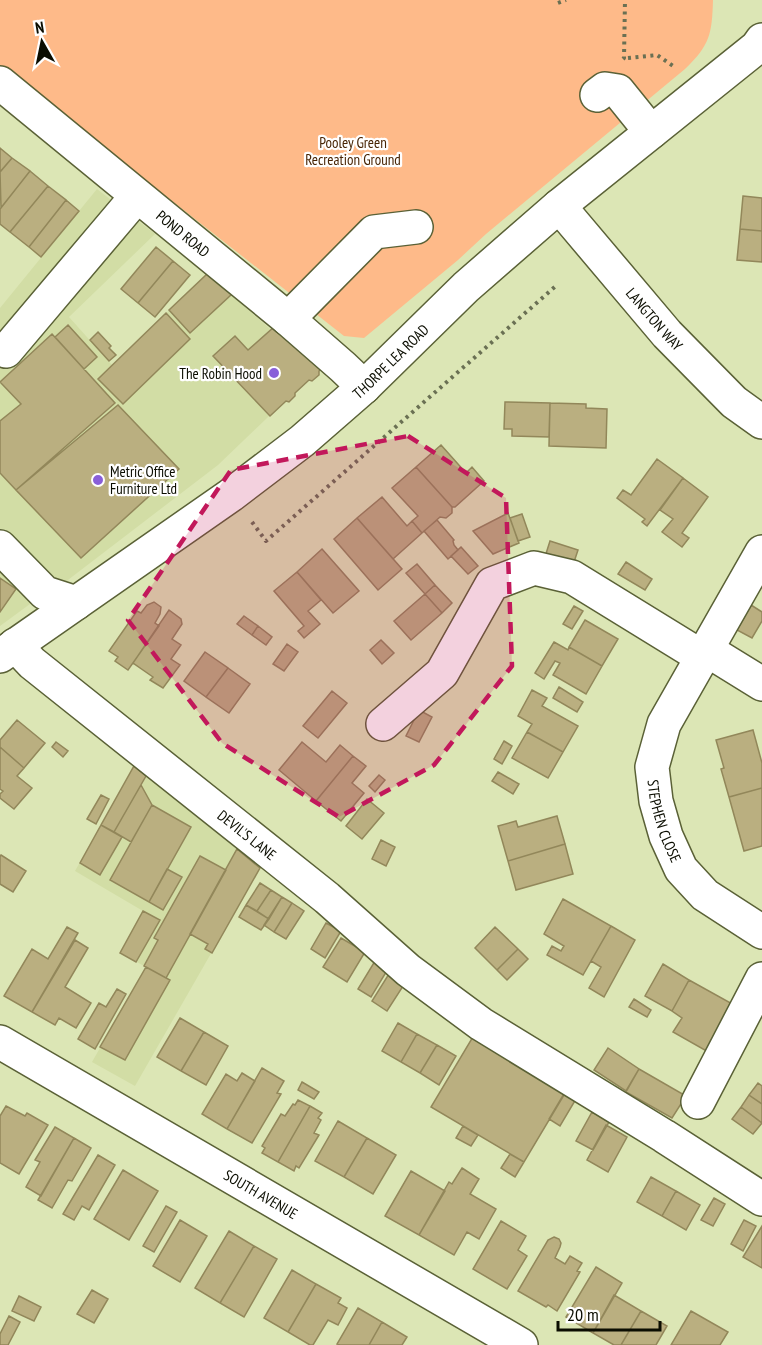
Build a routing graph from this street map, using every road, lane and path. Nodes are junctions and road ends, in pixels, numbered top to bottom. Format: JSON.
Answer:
{"nodes":[{"id":1,"x":566,"y":0,"type":"edge"},
{"id":2,"x":625,"y":0,"type":"edge"},
{"id":3,"x":558,"y":3,"type":"dead end"},
{"id":4,"x":762,"y":40,"type":"edge"},
{"id":5,"x":624,"y":58,"type":"junction"},
{"id":6,"x":616,"y":65,"type":"dead end"},
{"id":7,"x":0,"y":83,"type":"edge"},
{"id":8,"x":705,"y":88,"type":"junction"},
{"id":9,"x":597,"y":95,"type":"dead end"},
{"id":10,"x":651,"y":132,"type":"junction"},
{"id":11,"x":137,"y":196,"type":"junction"},
{"id":12,"x":559,"y":206,"type":"junction"},
{"id":13,"x":416,"y":227,"type":"dead end"},
{"id":14,"x":557,"y":285,"type":"dead end"},
{"id":15,"x":288,"y":319,"type":"junction"},
{"id":16,"x":6,"y":351,"type":"dead end"},
{"id":17,"x":364,"y":387,"type":"junction"},
{"id":18,"x":762,"y":422,"type":"edge"},
{"id":19,"x":266,"y":541,"type":"dead end"},
{"id":20,"x":0,"y":547,"type":"edge"},
{"id":21,"x":762,"y":552,"type":"edge"},
{"id":22,"x":76,"y":603,"type":"junction"},
{"id":23,"x":7,"y":650,"type":"edge"},
{"id":24,"x":705,"y":653,"type":"junction"},
{"id":25,"x":762,"y":684,"type":"edge"},
{"id":26,"x":384,"y":724,"type":"dead end"},
{"id":27,"x":762,"y":932,"type":"edge"},
{"id":28,"x":762,"y":979,"type":"edge"},
{"id":29,"x":0,"y":1042,"type":"edge"},
{"id":30,"x":699,"y":1102,"type":"dead end"},
{"id":31,"x":762,"y":1199,"type":"edge"},
{"id":32,"x":521,"y":1345,"type":"edge"}],
"edges":[{"from":1,"to":3,"type":"path"},
{"from":2,"to":5,"type":"path"},
{"from":4,"to":8,"type":"street","name":"THORPE LEA ROAD"},
{"from":5,"to":6,"type":"path"},
{"from":5,"to":8,"type":"path"},
{"from":7,"to":11,"type":"street","name":"POND ROAD"},
{"from":8,"to":10,"type":"street","name":"THORPE LEA ROAD"},
{"from":9,"to":10,"type":"street"},
{"from":10,"to":12,"type":"street","name":"THORPE LEA ROAD"},
{"from":11,"to":15,"type":"street","name":"POND ROAD"},
{"from":11,"to":16,"type":"street"},
{"from":12,"to":17,"type":"street","name":"THORPE LEA ROAD"},
{"from":12,"to":18,"type":"street","name":"LANGTON WAY"},
{"from":13,"to":15,"type":"street"},
{"from":14,"to":19,"type":"path"},
{"from":15,"to":17,"type":"street","name":"POND ROAD"},
{"from":17,"to":22,"type":"street","name":"THORPE LEA ROAD"},
{"from":20,"to":22,"type":"street"},
{"from":21,"to":24,"type":"street","name":"STEPHEN CLOSE"},
{"from":22,"to":23,"type":"street","name":"THORPE LEA ROAD"},
{"from":23,"to":31,"type":"street","name":"DEVIL'S LANE"},
{"from":24,"to":25,"type":"street"},
{"from":24,"to":26,"type":"street"},
{"from":24,"to":27,"type":"street","name":"STEPHEN CLOSE"},
{"from":28,"to":30,"type":"street"},
{"from":29,"to":32,"type":"street","name":"SOUTH AVENUE"}]}
